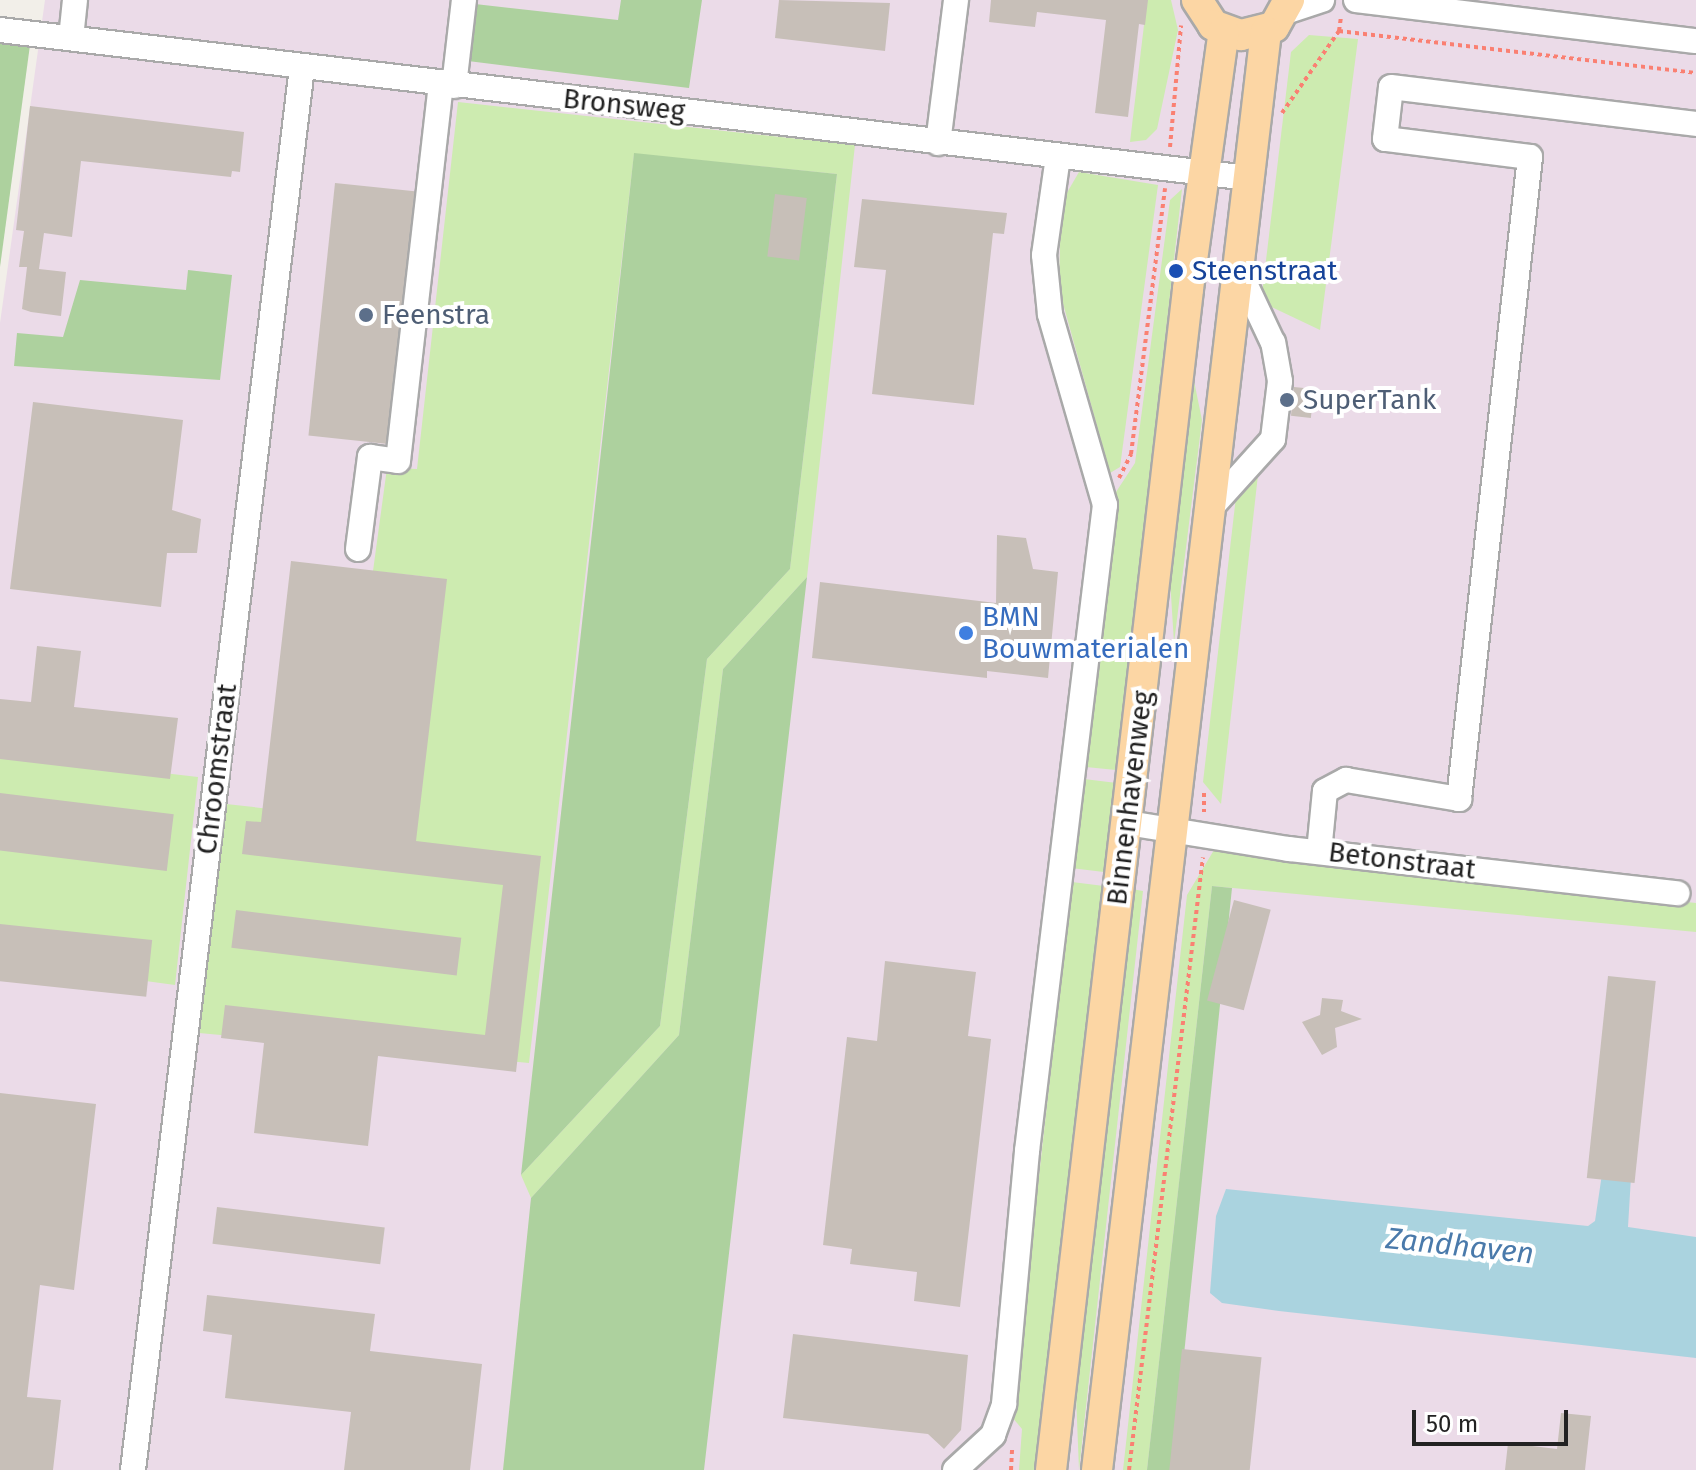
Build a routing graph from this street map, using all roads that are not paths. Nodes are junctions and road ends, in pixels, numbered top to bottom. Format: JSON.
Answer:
{"nodes":[{"id":1,"x":75,"y":0,"type":"edge"},
{"id":2,"x":464,"y":0,"type":"edge"},
{"id":3,"x":956,"y":0,"type":"edge"},
{"id":4,"x":1322,"y":0,"type":"edge"},
{"id":5,"x":1356,"y":0,"type":"edge"},
{"id":6,"x":1188,"y":8,"type":"edge"},
{"id":7,"x":1280,"y":15,"type":"edge"},
{"id":8,"x":0,"y":30,"type":"edge"},
{"id":9,"x":1224,"y":31,"type":"junction"},
{"id":10,"x":71,"y":38,"type":"junction"},
{"id":11,"x":1696,"y":41,"type":"edge"},
{"id":12,"x":302,"y":67,"type":"junction"},
{"id":13,"x":447,"y":86,"type":"junction"},
{"id":14,"x":1696,"y":124,"type":"edge"},
{"id":15,"x":938,"y":143,"type":"junction"},
{"id":16,"x":1058,"y":157,"type":"junction"},
{"id":17,"x":1202,"y":173,"type":"junction"},
{"id":18,"x":1249,"y":178,"type":"junction"},
{"id":19,"x":1240,"y":273,"type":"junction"},
{"id":20,"x":1208,"y":511,"type":"junction"},
{"id":21,"x":358,"y":549,"type":"dead end"},
{"id":22,"x":1128,"y":823,"type":"junction"},
{"id":23,"x":1169,"y":830,"type":"junction"},
{"id":24,"x":1319,"y":852,"type":"junction"},
{"id":25,"x":1678,"y":893,"type":"dead end"},
{"id":26,"x":133,"y":1470,"type":"edge"},
{"id":27,"x":955,"y":1470,"type":"edge"},
{"id":28,"x":1051,"y":1470,"type":"edge"},
{"id":29,"x":1097,"y":1470,"type":"edge"}],
"edges":[{"from":1,"to":10,"type":"street"},
{"from":2,"to":13,"type":"street"},
{"from":3,"to":15,"type":"street"},
{"from":4,"to":7,"type":"street"},
{"from":5,"to":11,"type":"street"},
{"from":6,"to":9,"type":"main road"},
{"from":7,"to":9,"type":"main road"},
{"from":7,"to":18,"type":"main road","name":"Binnenhavenweg"},
{"from":8,"to":10,"type":"street","name":"Bronsweg"},
{"from":9,"to":17,"type":"main road","name":"Binnenhavenweg"},
{"from":10,"to":12,"type":"street","name":"Bronsweg"},
{"from":12,"to":13,"type":"street","name":"Bronsweg"},
{"from":12,"to":26,"type":"street","name":"Chroomstraat"},
{"from":13,"to":15,"type":"street","name":"Bronsweg"},
{"from":13,"to":21,"type":"street"},
{"from":14,"to":24,"type":"street"},
{"from":15,"to":16,"type":"street","name":"Bronsweg"},
{"from":16,"to":17,"type":"street","name":"Bronsweg"},
{"from":16,"to":27,"type":"street"},
{"from":17,"to":18,"type":"street","name":"Bronsweg"},
{"from":17,"to":22,"type":"main road","name":"Binnenhavenweg"},
{"from":18,"to":19,"type":"main road","name":"Binnenhavenweg"},
{"from":19,"to":20,"type":"main road","name":"Binnenhavenweg"},
{"from":19,"to":20,"type":"street"},
{"from":20,"to":23,"type":"main road","name":"Binnenhavenweg"},
{"from":22,"to":23,"type":"street","name":"Betonstraat"},
{"from":22,"to":28,"type":"main road","name":"Binnenhavenweg"},
{"from":23,"to":24,"type":"street","name":"Betonstraat"},
{"from":23,"to":29,"type":"main road","name":"Binnenhavenweg"},
{"from":24,"to":25,"type":"street","name":"Betonstraat"}]}
